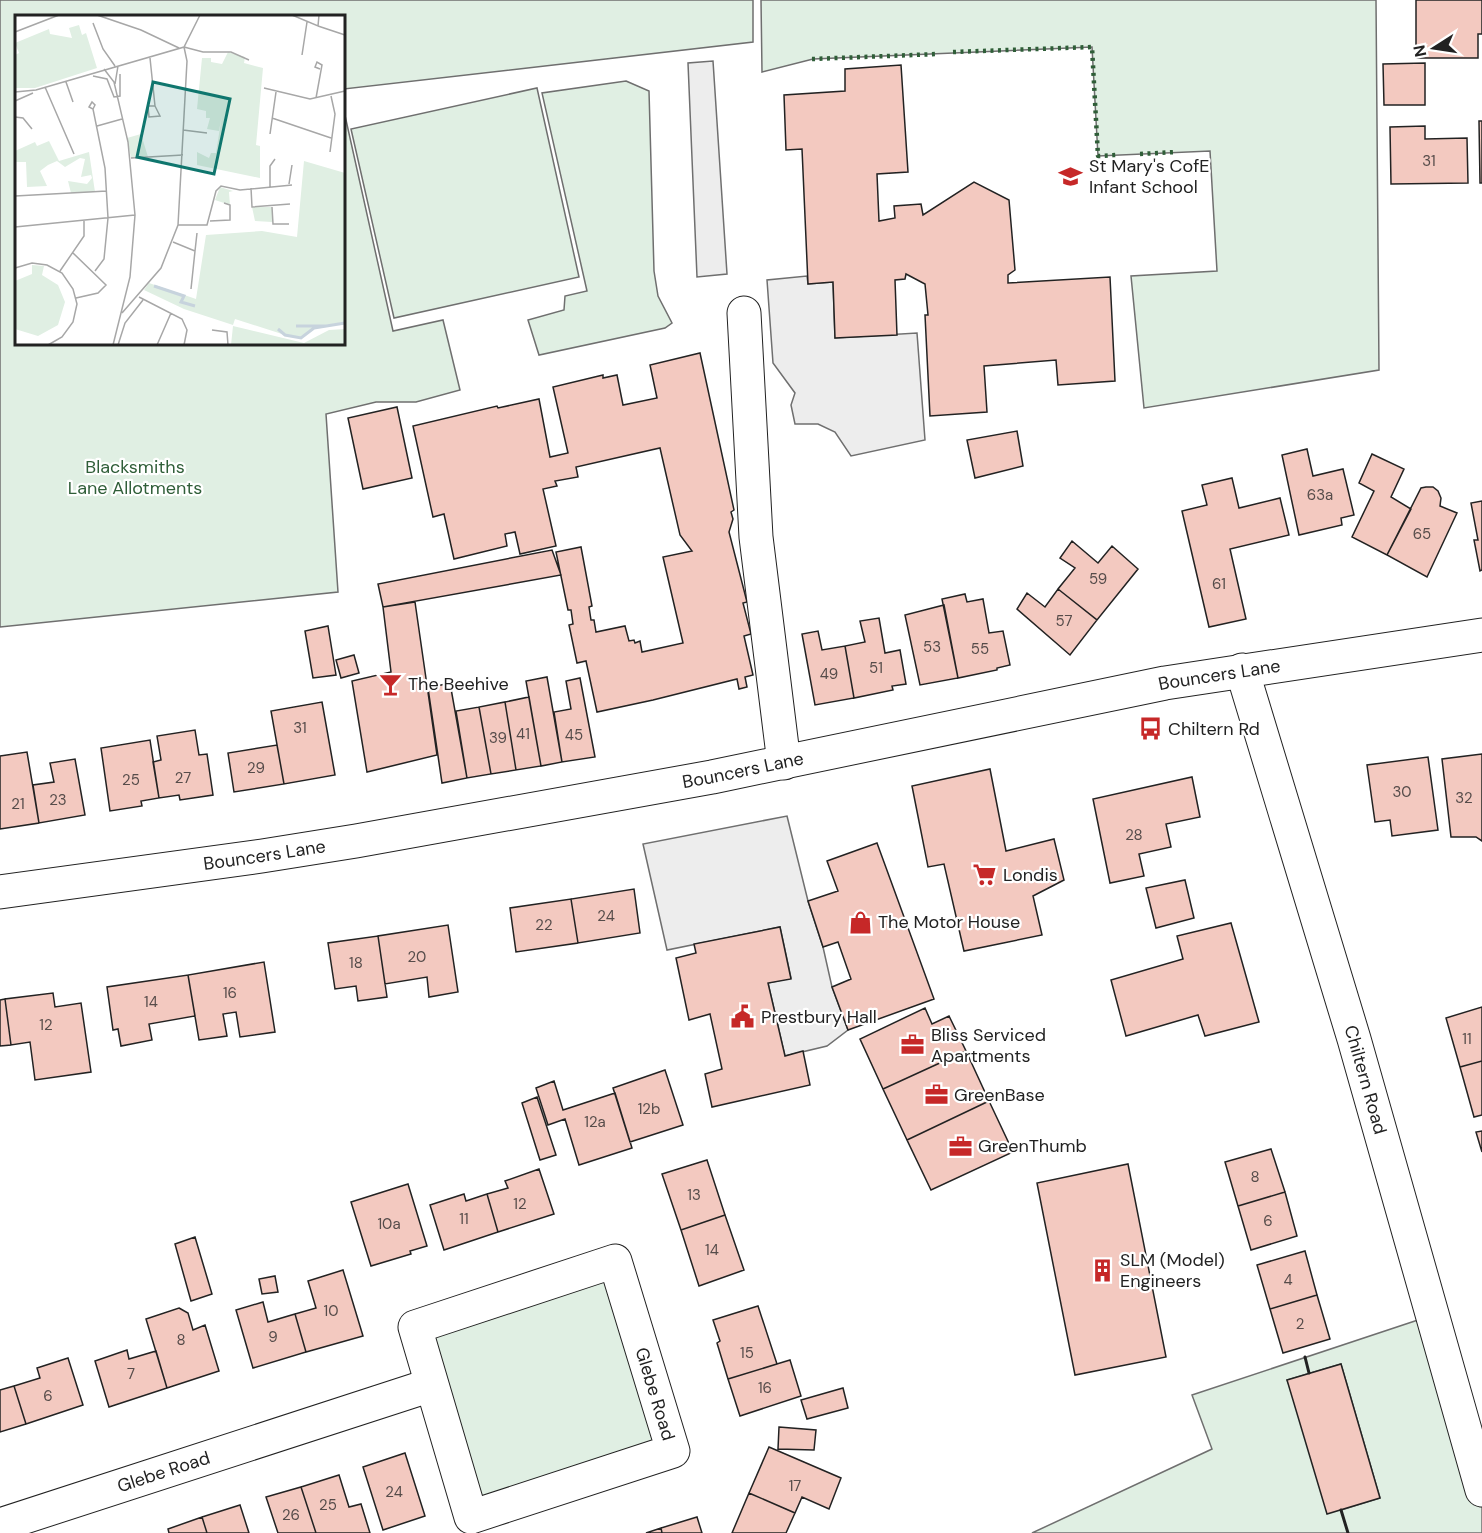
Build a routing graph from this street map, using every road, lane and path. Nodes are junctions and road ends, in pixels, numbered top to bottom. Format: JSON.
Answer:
{"nodes":[{"id":1,"x":744,"y":312,"type":"dead end"},
{"id":2,"x":1482,"y":634,"type":"edge"},
{"id":3,"x":1242,"y":670,"type":"junction"},
{"id":4,"x":784,"y":763,"type":"junction"},
{"id":5,"x":0,"y":892,"type":"edge"},
{"id":6,"x":431,"y":1385,"type":"junction"},
{"id":7,"x":1482,"y":1490,"type":"edge"},
{"id":8,"x":0,"y":1525,"type":"edge"}],
"edges":[{"from":1,"to":4,"type":"street"},
{"from":2,"to":3,"type":"street","name":"Bouncers Lane"},
{"from":3,"to":4,"type":"street","name":"Bouncers Lane"},
{"from":3,"to":7,"type":"street","name":"Chiltern Road"},
{"from":4,"to":5,"type":"street","name":"Bouncers Lane"},
{"from":6,"to":6,"type":"street","name":"Glebe Road"},
{"from":6,"to":8,"type":"street","name":"Glebe Road"}]}
